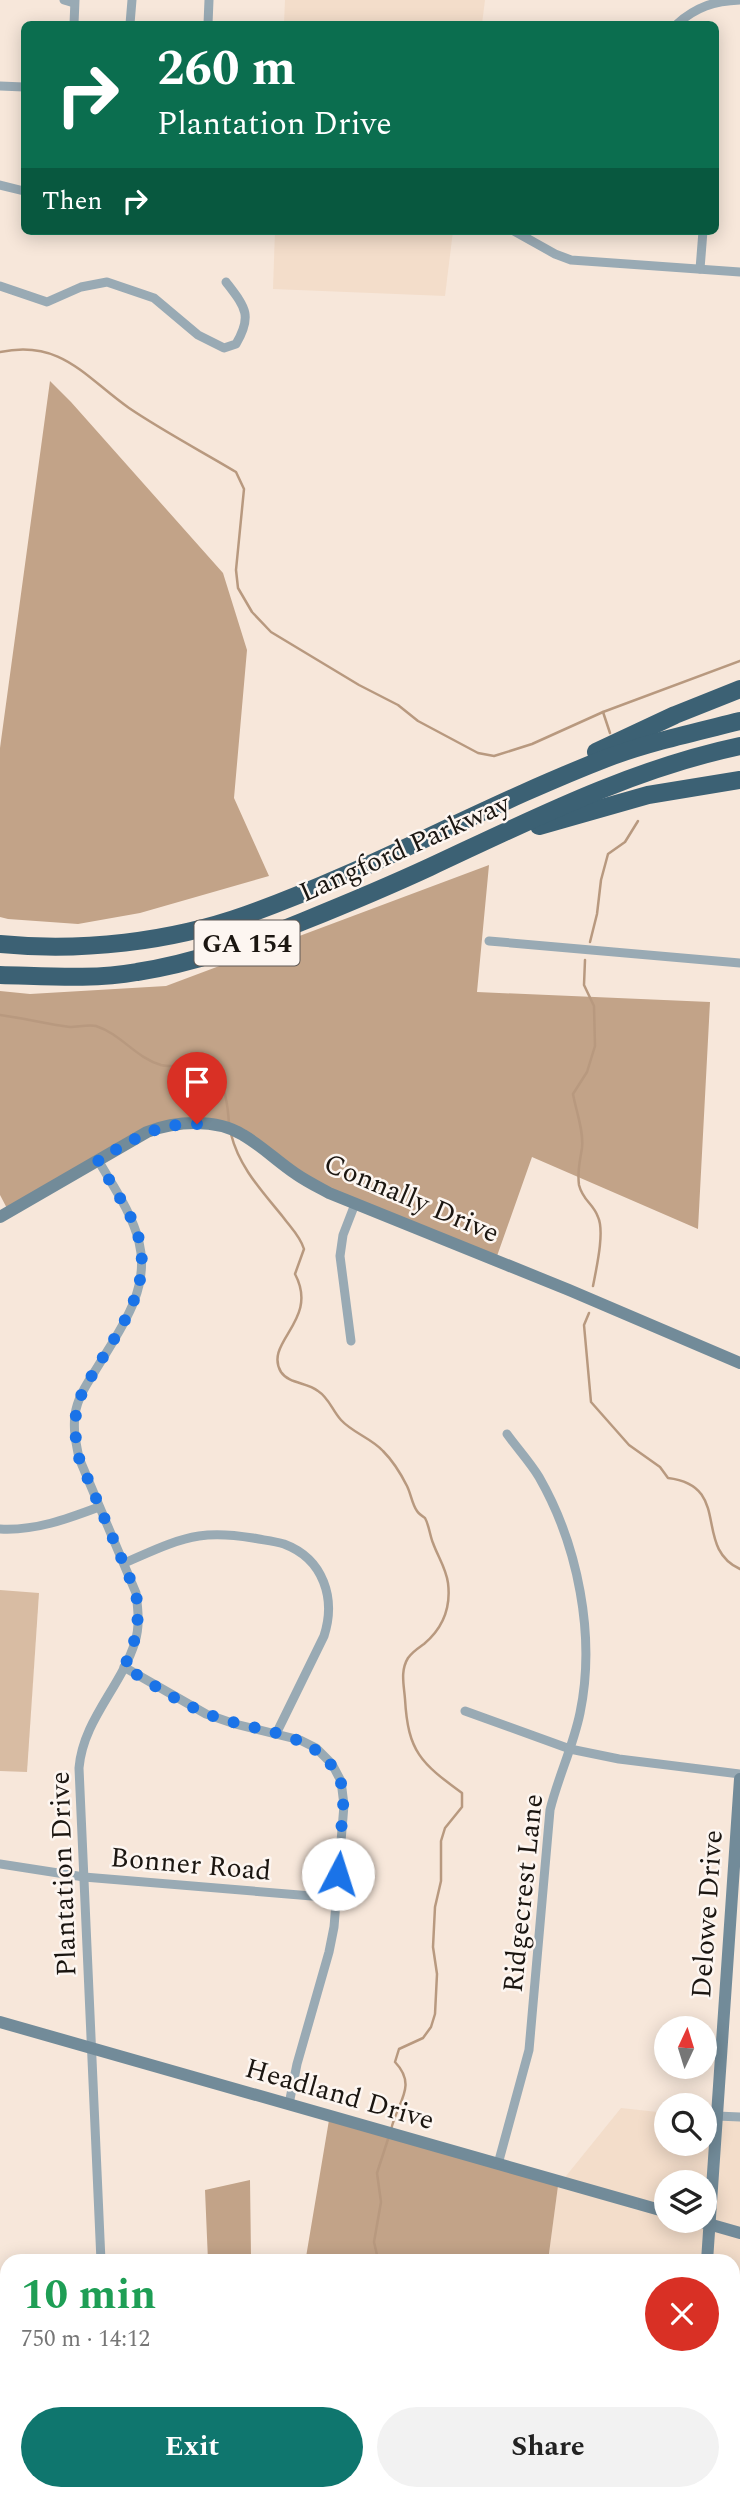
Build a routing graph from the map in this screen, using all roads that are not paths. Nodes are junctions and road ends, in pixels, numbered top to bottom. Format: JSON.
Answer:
{"nodes":[{"id":1,"x":64,"y":0,"type":"edge"},
{"id":2,"x":132,"y":0,"type":"edge"},
{"id":3,"x":209,"y":0,"type":"edge"},
{"id":4,"x":740,"y":0,"type":"edge"},
{"id":5,"x":74,"y":1,"type":"edge"},
{"id":6,"x":74,"y":21,"type":"edge"},
{"id":7,"x":130,"y":21,"type":"edge"},
{"id":8,"x":208,"y":21,"type":"edge"},
{"id":9,"x":681,"y":21,"type":"edge"},
{"id":10,"x":0,"y":86,"type":"edge"},
{"id":11,"x":21,"y":87,"type":"edge"},
{"id":12,"x":0,"y":186,"type":"edge"},
{"id":13,"x":21,"y":190,"type":"edge"},
{"id":14,"x":524,"y":235,"type":"edge"},
{"id":15,"x":702,"y":235,"type":"edge"},
{"id":16,"x":700,"y":270,"type":"junction"},
{"id":17,"x":740,"y":272,"type":"edge"},
{"id":18,"x":226,"y":282,"type":"dead end"},
{"id":19,"x":0,"y":286,"type":"edge"},
{"id":20,"x":740,"y":690,"type":"edge"},
{"id":21,"x":740,"y":721,"type":"edge"},
{"id":22,"x":740,"y":746,"type":"edge"},
{"id":23,"x":740,"y":780,"type":"edge"},
{"id":24,"x":503,"y":803,"type":"junction"},
{"id":25,"x":478,"y":845,"type":"junction"},
{"id":26,"x":489,"y":942,"type":"dead end"},
{"id":27,"x":0,"y":944,"type":"edge"},
{"id":28,"x":740,"y":963,"type":"edge"},
{"id":29,"x":0,"y":975,"type":"edge"},
{"id":30,"x":98,"y":1160,"type":"junction"},
{"id":31,"x":355,"y":1204,"type":"junction"},
{"id":32,"x":0,"y":1217,"type":"edge"},
{"id":33,"x":351,"y":1342,"type":"dead end"},
{"id":34,"x":740,"y":1363,"type":"edge"},
{"id":35,"x":507,"y":1434,"type":"dead end"},
{"id":36,"x":99,"y":1507,"type":"junction"},
{"id":37,"x":0,"y":1529,"type":"edge"},
{"id":38,"x":124,"y":1563,"type":"junction"},
{"id":39,"x":124,"y":1667,"type":"junction"},
{"id":40,"x":465,"y":1711,"type":"dead end"},
{"id":41,"x":276,"y":1734,"type":"junction"},
{"id":42,"x":570,"y":1749,"type":"junction"},
{"id":43,"x":740,"y":1777,"type":"edge"},
{"id":44,"x":0,"y":1864,"type":"edge"},
{"id":45,"x":737,"y":1864,"type":"edge"},
{"id":46,"x":84,"y":1877,"type":"junction"},
{"id":47,"x":337,"y":1898,"type":"junction"},
{"id":48,"x":734,"y":1961,"type":"edge"},
{"id":49,"x":0,"y":2022,"type":"edge"},
{"id":50,"x":91,"y":2047,"type":"junction"},
{"id":51,"x":289,"y":2104,"type":"junction"},
{"id":52,"x":717,"y":2116,"type":"joint"},
{"id":53,"x":740,"y":2117,"type":"edge"},
{"id":54,"x":498,"y":2164,"type":"junction"},
{"id":55,"x":654,"y":2208,"type":"edge"},
{"id":56,"x":717,"y":2226,"type":"edge"},
{"id":57,"x":705,"y":2233,"type":"edge"},
{"id":58,"x":740,"y":2233,"type":"edge"},
{"id":59,"x":101,"y":2254,"type":"edge"},
{"id":60,"x":706,"y":2254,"type":"edge"}],
"edges":[{"from":1,"to":5,"type":"street"},
{"from":2,"to":7,"type":"street"},
{"from":3,"to":8,"type":"street"},
{"from":4,"to":9,"type":"street"},
{"from":5,"to":6,"type":"street"},
{"from":10,"to":11,"type":"street"},
{"from":12,"to":13,"type":"street"},
{"from":14,"to":16,"type":"street"},
{"from":15,"to":16,"type":"street"},
{"from":16,"to":17,"type":"street"},
{"from":18,"to":19,"type":"street"},
{"from":20,"to":24,"type":"highway"},
{"from":21,"to":24,"type":"highway","name":"Langford Parkway","number":"GA 154"},
{"from":22,"to":25,"type":"highway","name":"Langford Parkway","number":"GA 154"},
{"from":23,"to":25,"type":"highway"},
{"from":24,"to":27,"type":"highway","name":"Langford Parkway","number":"GA 154"},
{"from":25,"to":29,"type":"highway","name":"Langford Parkway","number":"GA 154"},
{"from":26,"to":28,"type":"street"},
{"from":30,"to":31,"type":"street","name":"Connally Drive"},
{"from":30,"to":32,"type":"street","name":"Connally Drive"},
{"from":30,"to":36,"type":"street","name":"Plantation Drive"},
{"from":31,"to":33,"type":"street"},
{"from":31,"to":34,"type":"street","name":"Connally Drive"},
{"from":35,"to":42,"type":"street","name":"Ridgecrest Lane"},
{"from":36,"to":37,"type":"street"},
{"from":36,"to":38,"type":"street","name":"Plantation Drive"},
{"from":38,"to":39,"type":"street","name":"Plantation Drive"},
{"from":38,"to":41,"type":"street"},
{"from":39,"to":41,"type":"street"},
{"from":39,"to":46,"type":"street","name":"Plantation Drive"},
{"from":40,"to":42,"type":"street"},
{"from":41,"to":47,"type":"street"},
{"from":42,"to":43,"type":"street"},
{"from":42,"to":54,"type":"street","name":"Ridgecrest Lane"},
{"from":43,"to":45,"type":"street","name":"Delowe Drive"},
{"from":44,"to":46,"type":"street","name":"Bonner Road"},
{"from":45,"to":48,"type":"street","name":"Delowe Drive"},
{"from":46,"to":47,"type":"street","name":"Bonner Road"},
{"from":46,"to":50,"type":"street","name":"Plantation Drive"},
{"from":47,"to":51,"type":"street"},
{"from":48,"to":52,"type":"street","name":"Delowe Drive"},
{"from":49,"to":50,"type":"street","name":"Headland Drive"},
{"from":50,"to":51,"type":"street","name":"Headland Drive"},
{"from":50,"to":59,"type":"street","name":"Plantation Drive"},
{"from":51,"to":54,"type":"street","name":"Headland Drive"},
{"from":52,"to":53,"type":"street"},
{"from":54,"to":55,"type":"street","name":"Headland Drive"},
{"from":56,"to":58,"type":"street"},
{"from":57,"to":60,"type":"street","name":"Delowe Drive"}]}
